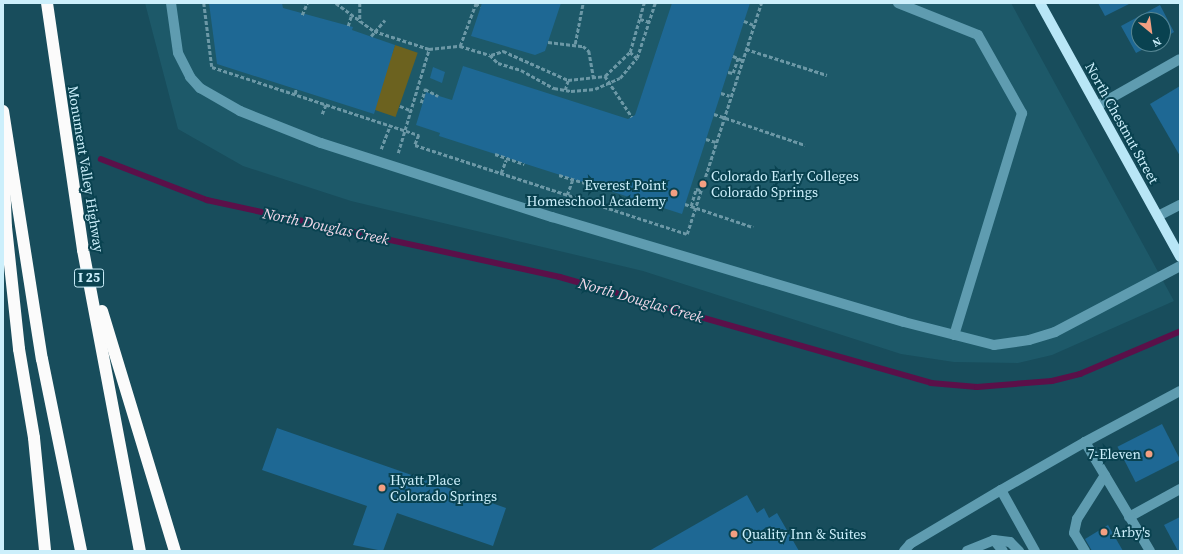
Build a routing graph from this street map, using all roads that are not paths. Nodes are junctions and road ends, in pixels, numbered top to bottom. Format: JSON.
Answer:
{"nodes":[{"id":1,"x":47,"y":3,"type":"edge"},
{"id":2,"x":171,"y":3,"type":"edge"},
{"id":3,"x":898,"y":3,"type":"edge"},
{"id":4,"x":1040,"y":3,"type":"edge"},
{"id":5,"x":1180,"y":59,"type":"edge"},
{"id":6,"x":1097,"y":106,"type":"junction"},
{"id":7,"x":3,"y":111,"type":"edge"},
{"id":8,"x":3,"y":145,"type":"edge"},
{"id":9,"x":1180,"y":204,"type":"edge"},
{"id":10,"x":1158,"y":216,"type":"junction"},
{"id":11,"x":84,"y":250,"type":"junction"},
{"id":12,"x":1180,"y":257,"type":"edge"},
{"id":13,"x":1180,"y":266,"type":"edge"},
{"id":14,"x":954,"y":335,"type":"junction"},
{"id":15,"x":1180,"y":392,"type":"edge"},
{"id":16,"x":1085,"y":442,"type":"junction"},
{"id":17,"x":1105,"y":475,"type":"junction"},
{"id":18,"x":1180,"y":489,"type":"edge"},
{"id":19,"x":1001,"y":490,"type":"junction"},
{"id":20,"x":1129,"y":517,"type":"junction"},
{"id":21,"x":994,"y":540,"type":"junction"},
{"id":22,"x":45,"y":551,"type":"edge"},
{"id":23,"x":81,"y":551,"type":"edge"},
{"id":24,"x":140,"y":551,"type":"edge"},
{"id":25,"x":175,"y":551,"type":"edge"},
{"id":26,"x":904,"y":551,"type":"edge"},
{"id":27,"x":967,"y":551,"type":"edge"},
{"id":28,"x":1002,"y":551,"type":"edge"},
{"id":29,"x":1019,"y":551,"type":"edge"},
{"id":30,"x":1035,"y":551,"type":"edge"},
{"id":31,"x":1085,"y":551,"type":"edge"},
{"id":32,"x":1150,"y":551,"type":"edge"}],
"edges":[{"from":1,"to":11,"type":"highway","name":"Monument Valley Highway","number":"I 25"},
{"from":2,"to":14,"type":"lane"},
{"from":3,"to":14,"type":"lane"},
{"from":4,"to":6,"type":"main road","name":"North Chestnut Street"},
{"from":5,"to":6,"type":"lane"},
{"from":6,"to":10,"type":"main road","name":"North Chestnut Street"},
{"from":7,"to":23,"type":"highway"},
{"from":8,"to":22,"type":"highway"},
{"from":9,"to":10,"type":"lane"},
{"from":10,"to":12,"type":"main road","name":"North Chestnut Street"},
{"from":11,"to":24,"type":"highway","name":"Monument Valley Highway","number":"I 25"},
{"from":11,"to":25,"type":"highway"},
{"from":13,"to":14,"type":"lane"},
{"from":15,"to":16,"type":"lane"},
{"from":16,"to":17,"type":"lane"},
{"from":16,"to":19,"type":"lane"},
{"from":17,"to":20,"type":"lane"},
{"from":17,"to":31,"type":"lane"},
{"from":18,"to":20,"type":"lane"},
{"from":19,"to":26,"type":"lane"},
{"from":19,"to":30,"type":"lane"},
{"from":20,"to":32,"type":"lane"},
{"from":21,"to":27,"type":"lane"},
{"from":21,"to":28,"type":"lane"},
{"from":21,"to":29,"type":"lane"}]}
